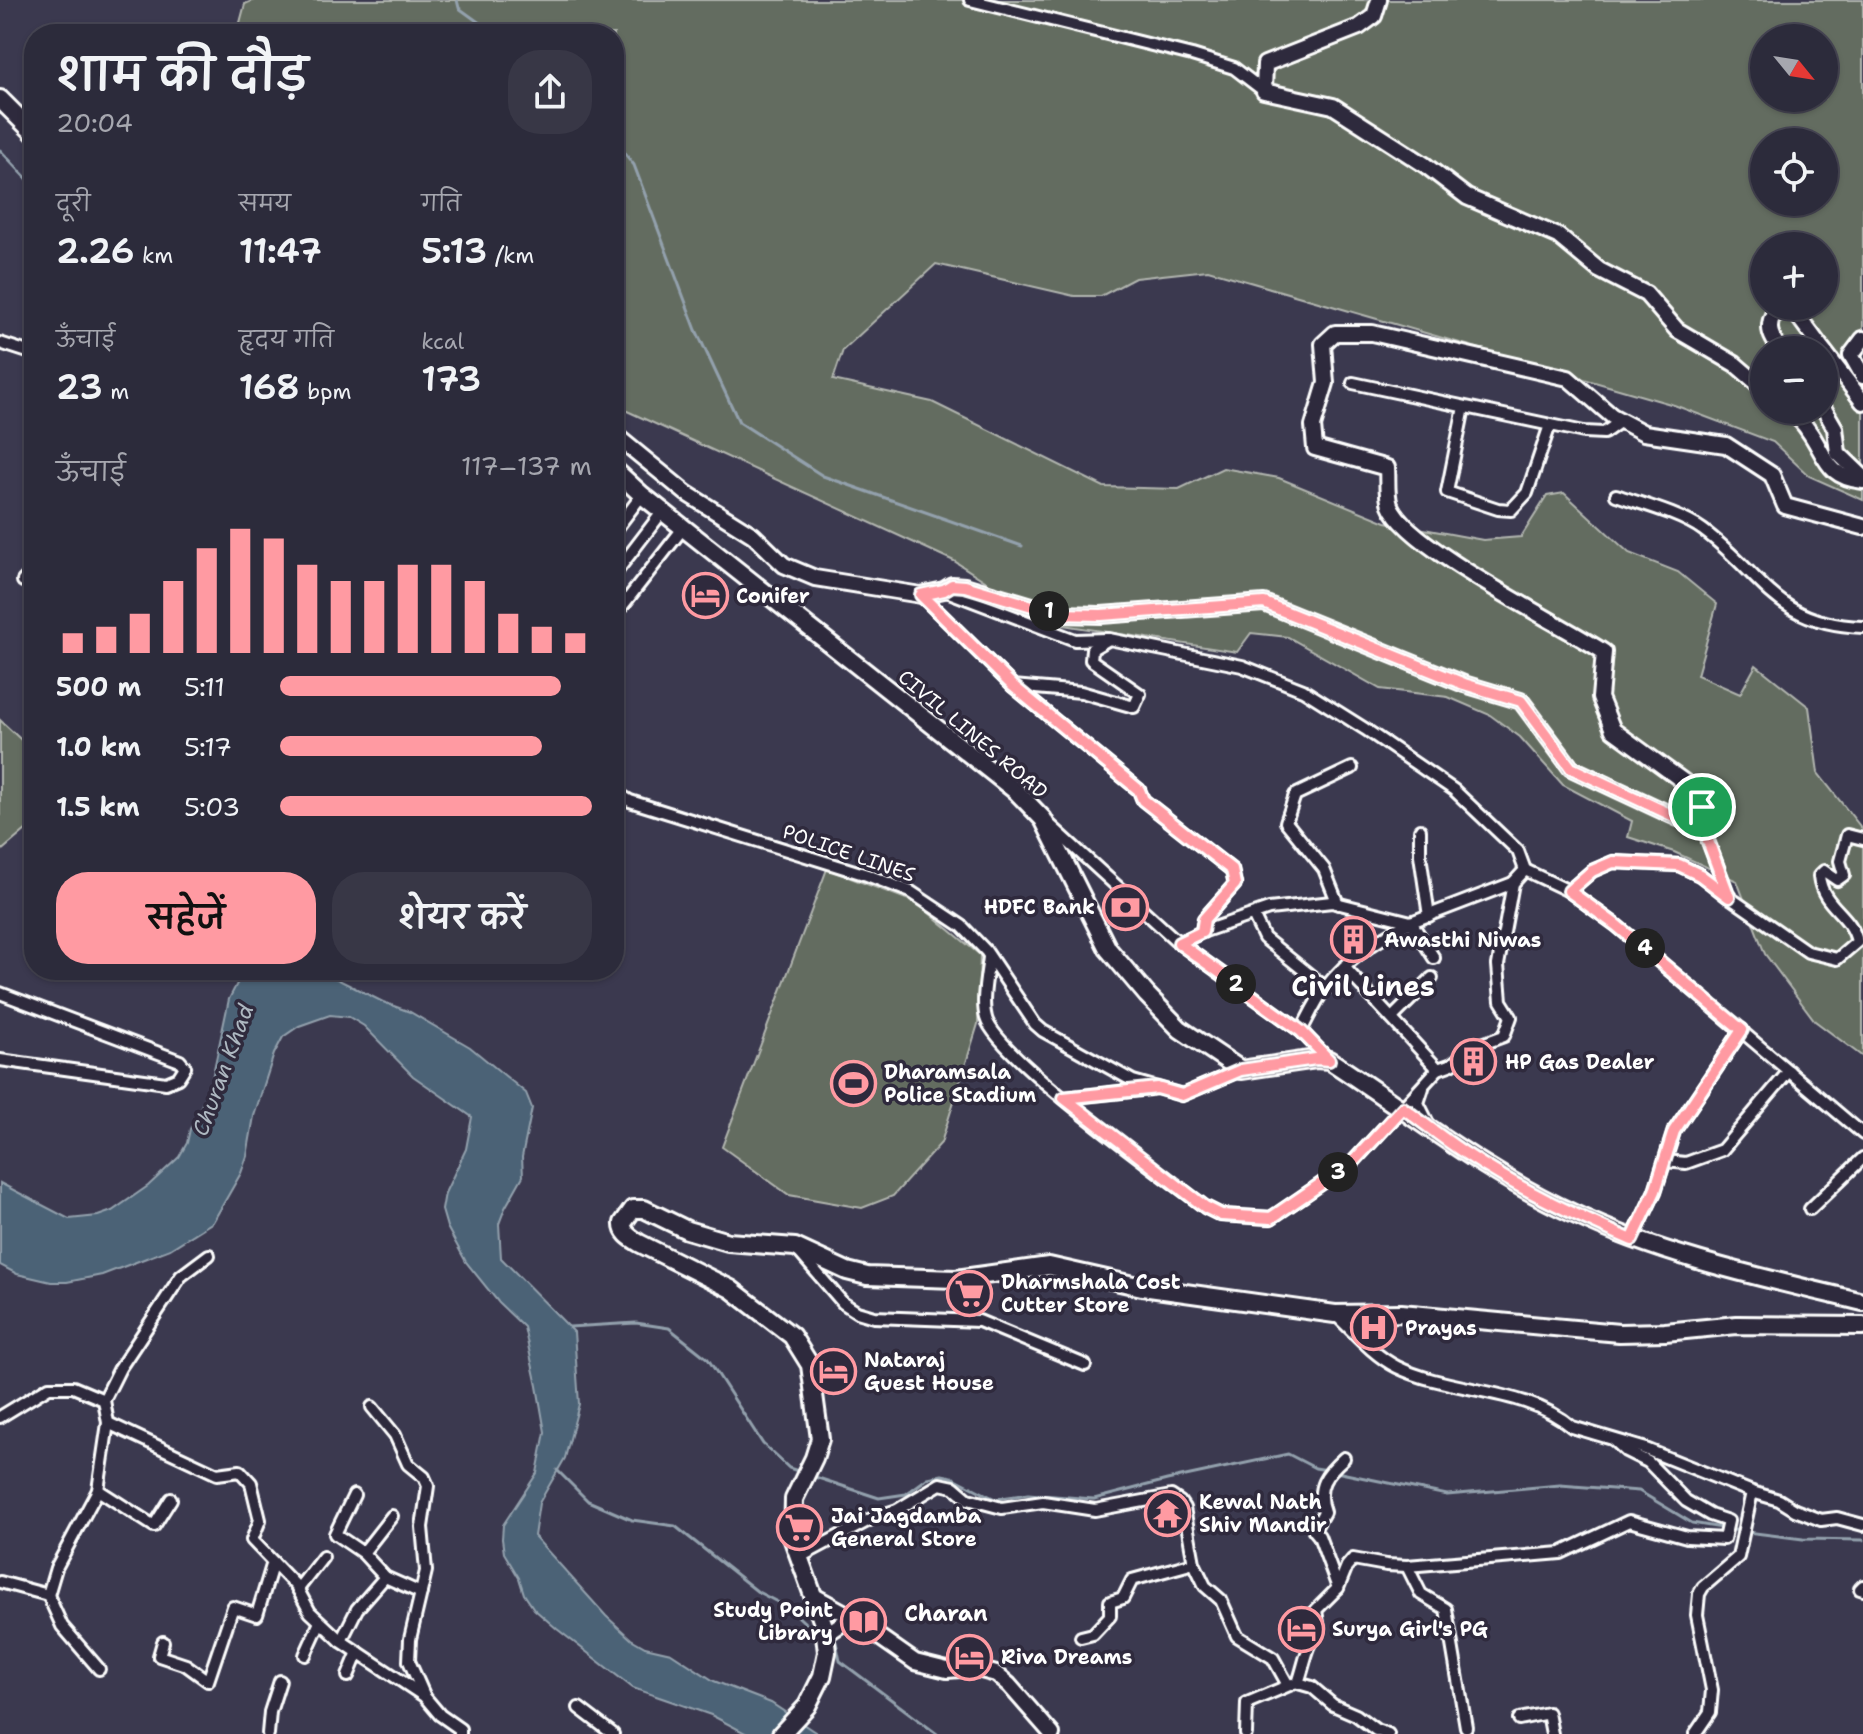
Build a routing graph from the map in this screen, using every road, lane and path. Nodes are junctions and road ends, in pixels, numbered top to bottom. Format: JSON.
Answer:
{"nodes":[{"id":1,"x":970,"y":0,"type":"edge"},
{"id":2,"x":1379,"y":0,"type":"edge"},
{"id":3,"x":1264,"y":91,"type":"junction"},
{"id":4,"x":0,"y":99,"type":"edge"},
{"id":5,"x":24,"y":123,"type":"edge"},
{"id":6,"x":1771,"y":336,"type":"edge"},
{"id":7,"x":1813,"y":336,"type":"edge"},
{"id":8,"x":1863,"y":339,"type":"edge"},
{"id":9,"x":0,"y":343,"type":"edge"},
{"id":10,"x":24,"y":351,"type":"edge"},
{"id":11,"x":1838,"y":369,"type":"edge"},
{"id":12,"x":1863,"y":376,"type":"edge"},
{"id":13,"x":1750,"y":377,"type":"edge"},
{"id":14,"x":1353,"y":383,"type":"dead end"},
{"id":15,"x":1863,"y":402,"type":"edge"},
{"id":16,"x":1464,"y":407,"type":"junction"},
{"id":17,"x":1621,"y":421,"type":"junction"},
{"id":18,"x":1803,"y":424,"type":"edge"},
{"id":19,"x":1833,"y":424,"type":"edge"},
{"id":20,"x":1550,"y":425,"type":"junction"},
{"id":21,"x":624,"y":442,"type":"edge"},
{"id":22,"x":624,"y":478,"type":"edge"},
{"id":23,"x":1863,"y":479,"type":"edge"},
{"id":24,"x":642,"y":495,"type":"junction"},
{"id":25,"x":1616,"y":495,"type":"dead end"},
{"id":26,"x":663,"y":511,"type":"junction"},
{"id":27,"x":624,"y":519,"type":"edge"},
{"id":28,"x":684,"y":527,"type":"junction"},
{"id":29,"x":1863,"y":527,"type":"edge"},
{"id":30,"x":624,"y":562,"type":"edge"},
{"id":31,"x":944,"y":590,"type":"junction"},
{"id":32,"x":921,"y":595,"type":"junction"},
{"id":33,"x":624,"y":604,"type":"edge"},
{"id":34,"x":1863,"y":627,"type":"edge"},
{"id":35,"x":1109,"y":639,"type":"junction"},
{"id":36,"x":1013,"y":686,"type":"junction"},
{"id":37,"x":1352,"y":768,"type":"dead end"},
{"id":38,"x":624,"y":797,"type":"edge"},
{"id":39,"x":1702,"y":807,"type":"junction"},
{"id":40,"x":1043,"y":819,"type":"junction"},
{"id":41,"x":1420,"y":830,"type":"dead end"},
{"id":42,"x":1863,"y":839,"type":"edge"},
{"id":43,"x":1525,"y":870,"type":"junction"},
{"id":44,"x":1513,"y":883,"type":"junction"},
{"id":45,"x":1569,"y":891,"type":"junction"},
{"id":46,"x":1729,"y":897,"type":"junction"},
{"id":47,"x":1338,"y":904,"type":"junction"},
{"id":48,"x":1253,"y":915,"type":"junction"},
{"id":49,"x":1429,"y":916,"type":"junction"},
{"id":50,"x":1411,"y":922,"type":"junction"},
{"id":51,"x":1202,"y":932,"type":"junction"},
{"id":52,"x":1179,"y":943,"type":"junction"},
{"id":53,"x":989,"y":957,"type":"junction"},
{"id":54,"x":1434,"y":958,"type":"dead end"},
{"id":55,"x":1344,"y":967,"type":"junction"},
{"id":56,"x":1432,"y":978,"type":"dead end"},
{"id":57,"x":1326,"y":988,"type":"junction"},
{"id":58,"x":0,"y":993,"type":"edge"},
{"id":59,"x":1392,"y":1018,"type":"junction"},
{"id":60,"x":1742,"y":1030,"type":"junction"},
{"id":61,"x":1301,"y":1031,"type":"junction"},
{"id":62,"x":0,"y":1060,"type":"edge"},
{"id":63,"x":1329,"y":1060,"type":"junction"},
{"id":64,"x":1438,"y":1069,"type":"junction"},
{"id":65,"x":1241,"y":1070,"type":"junction"},
{"id":66,"x":1789,"y":1071,"type":"junction"},
{"id":67,"x":1423,"y":1085,"type":"junction"},
{"id":68,"x":1157,"y":1088,"type":"junction"},
{"id":69,"x":1064,"y":1098,"type":"junction"},
{"id":70,"x":1403,"y":1108,"type":"junction"},
{"id":71,"x":1430,"y":1127,"type":"junction"},
{"id":72,"x":1863,"y":1134,"type":"edge"},
{"id":73,"x":1863,"y":1158,"type":"edge"},
{"id":74,"x":1665,"y":1161,"type":"junction"},
{"id":75,"x":1810,"y":1209,"type":"dead end"},
{"id":76,"x":1632,"y":1240,"type":"junction"},
{"id":77,"x":795,"y":1247,"type":"junction"},
{"id":78,"x":209,"y":1255,"type":"dead end"},
{"id":79,"x":1863,"y":1302,"type":"edge"},
{"id":80,"x":1335,"y":1314,"type":"junction"},
{"id":81,"x":1863,"y":1326,"type":"edge"},
{"id":82,"x":1085,"y":1365,"type":"dead end"},
{"id":83,"x":104,"y":1400,"type":"junction"},
{"id":84,"x":372,"y":1407,"type":"dead end"},
{"id":85,"x":0,"y":1417,"type":"edge"},
{"id":86,"x":108,"y":1423,"type":"junction"},
{"id":87,"x":1614,"y":1440,"type":"junction"},
{"id":88,"x":1344,"y":1458,"type":"dead end"},
{"id":89,"x":98,"y":1490,"type":"junction"},
{"id":90,"x":1752,"y":1492,"type":"junction"},
{"id":91,"x":354,"y":1495,"type":"dead end"},
{"id":92,"x":171,"y":1499,"type":"dead end"},
{"id":93,"x":392,"y":1516,"type":"dead end"},
{"id":94,"x":1863,"y":1527,"type":"edge"},
{"id":95,"x":363,"y":1553,"type":"junction"},
{"id":96,"x":323,"y":1557,"type":"dead end"},
{"id":97,"x":798,"y":1558,"type":"junction"},
{"id":98,"x":273,"y":1562,"type":"junction"},
{"id":99,"x":1194,"y":1563,"type":"junction"},
{"id":100,"x":1407,"y":1566,"type":"junction"},
{"id":101,"x":385,"y":1577,"type":"junction"},
{"id":102,"x":0,"y":1582,"type":"edge"},
{"id":103,"x":1338,"y":1588,"type":"junction"},
{"id":104,"x":298,"y":1589,"type":"junction"},
{"id":105,"x":421,"y":1593,"type":"junction"},
{"id":106,"x":48,"y":1595,"type":"junction"},
{"id":107,"x":814,"y":1596,"type":"junction"},
{"id":108,"x":852,"y":1617,"type":"junction"},
{"id":109,"x":320,"y":1622,"type":"junction"},
{"id":110,"x":825,"y":1634,"type":"junction"},
{"id":111,"x":1081,"y":1637,"type":"dead end"},
{"id":112,"x":341,"y":1641,"type":"junction"},
{"id":113,"x":163,"y":1642,"type":"dead end"},
{"id":114,"x":358,"y":1652,"type":"junction"},
{"id":115,"x":305,"y":1655,"type":"dead end"},
{"id":116,"x":99,"y":1669,"type":"dead end"},
{"id":117,"x":348,"y":1676,"type":"dead end"},
{"id":118,"x":280,"y":1681,"type":"dead end"},
{"id":119,"x":1293,"y":1684,"type":"junction"},
{"id":120,"x":424,"y":1696,"type":"junction"},
{"id":121,"x":579,"y":1708,"type":"dead end"},
{"id":122,"x":1519,"y":1719,"type":"dead end"},
{"id":123,"x":1466,"y":1727,"type":"dead end"},
{"id":124,"x":268,"y":1734,"type":"edge"},
{"id":125,"x":460,"y":1734,"type":"edge"},
{"id":126,"x":613,"y":1734,"type":"edge"},
{"id":127,"x":781,"y":1734,"type":"edge"},
{"id":128,"x":1052,"y":1734,"type":"edge"},
{"id":129,"x":1246,"y":1734,"type":"edge"},
{"id":130,"x":1388,"y":1734,"type":"edge"},
{"id":131,"x":1552,"y":1734,"type":"edge"},
{"id":132,"x":1695,"y":1734,"type":"edge"}],
"edges":[{"from":1,"to":3,"type":"street"},
{"from":2,"to":3,"type":"street"},
{"from":3,"to":13,"type":"street"},
{"from":4,"to":5,"type":"main road"},
{"from":6,"to":7,"type":"street"},
{"from":8,"to":12,"type":"street"},
{"from":9,"to":10,"type":"street"},
{"from":11,"to":15,"type":"street"},
{"from":14,"to":16,"type":"street"},
{"from":16,"to":20,"type":"street"},
{"from":16,"to":20,"type":"street"},
{"from":17,"to":20,"type":"street"},
{"from":17,"to":29,"type":"street"},
{"from":17,"to":39,"type":"street"},
{"from":18,"to":23,"type":"street"},
{"from":19,"to":23,"type":"street"},
{"from":21,"to":32,"type":"street"},
{"from":22,"to":24,"type":"main road","name":"CIVIL LINES ROAD"},
{"from":24,"to":26,"type":"main road","name":"CIVIL LINES ROAD"},
{"from":24,"to":27,"type":"street"},
{"from":25,"to":34,"type":"street"},
{"from":26,"to":28,"type":"main road","name":"CIVIL LINES ROAD"},
{"from":26,"to":30,"type":"street"},
{"from":28,"to":33,"type":"street"},
{"from":28,"to":40,"type":"main road","name":"CIVIL LINES ROAD"},
{"from":31,"to":32,"type":"street"},
{"from":31,"to":35,"type":"street"},
{"from":31,"to":39,"type":"street"},
{"from":32,"to":36,"type":"street"},
{"from":35,"to":36,"type":"street"},
{"from":35,"to":43,"type":"street"},
{"from":36,"to":51,"type":"street"},
{"from":37,"to":47,"type":"street"},
{"from":38,"to":53,"type":"street","name":"POLICE LINES"},
{"from":39,"to":46,"type":"street"},
{"from":40,"to":52,"type":"street"},
{"from":40,"to":65,"type":"main road","name":"CIVIL LINES ROAD"},
{"from":41,"to":49,"type":"street"},
{"from":42,"to":46,"type":"street"},
{"from":43,"to":44,"type":"street"},
{"from":43,"to":45,"type":"street"},
{"from":44,"to":49,"type":"street"},
{"from":44,"to":64,"type":"street"},
{"from":45,"to":46,"type":"street"},
{"from":45,"to":60,"type":"street"},
{"from":47,"to":48,"type":"street"},
{"from":47,"to":50,"type":"street"},
{"from":48,"to":51,"type":"street"},
{"from":48,"to":57,"type":"street"},
{"from":49,"to":50,"type":"street"},
{"from":50,"to":54,"type":"street"},
{"from":50,"to":55,"type":"street"},
{"from":51,"to":52,"type":"street"},
{"from":52,"to":61,"type":"street"},
{"from":53,"to":68,"type":"street","name":"POLICE LINES"},
{"from":53,"to":69,"type":"street"},
{"from":55,"to":57,"type":"street"},
{"from":55,"to":59,"type":"street"},
{"from":56,"to":59,"type":"street"},
{"from":57,"to":61,"type":"street"},
{"from":58,"to":62,"type":"street"},
{"from":59,"to":64,"type":"street"},
{"from":60,"to":66,"type":"street"},
{"from":60,"to":74,"type":"street"},
{"from":61,"to":63,"type":"street"},
{"from":63,"to":65,"type":"main road"},
{"from":63,"to":70,"type":"main road"},
{"from":64,"to":67,"type":"street"},
{"from":65,"to":68,"type":"street","name":"POLICE LINES"},
{"from":66,"to":72,"type":"street"},
{"from":66,"to":74,"type":"street"},
{"from":67,"to":70,"type":"street"},
{"from":67,"to":71,"type":"street"},
{"from":68,"to":69,"type":"street"},
{"from":69,"to":70,"type":"street"},
{"from":70,"to":71,"type":"main road"},
{"from":71,"to":76,"type":"main road"},
{"from":73,"to":75,"type":"street"},
{"from":74,"to":76,"type":"street"},
{"from":76,"to":79,"type":"main road"},
{"from":77,"to":80,"type":"main road"},
{"from":77,"to":82,"type":"street"},
{"from":77,"to":97,"type":"main road"},
{"from":78,"to":83,"type":"street"},
{"from":80,"to":81,"type":"main road"},
{"from":80,"to":87,"type":"street"},
{"from":83,"to":85,"type":"street"},
{"from":83,"to":86,"type":"street"},
{"from":84,"to":105,"type":"street"},
{"from":86,"to":89,"type":"street"},
{"from":86,"to":98,"type":"street"},
{"from":87,"to":90,"type":"street"},
{"from":87,"to":100,"type":"street"},
{"from":88,"to":103,"type":"street"},
{"from":89,"to":92,"type":"street"},
{"from":89,"to":106,"type":"street"},
{"from":90,"to":94,"type":"street"},
{"from":90,"to":132,"type":"street"},
{"from":91,"to":95,"type":"street"},
{"from":93,"to":95,"type":"street"},
{"from":95,"to":101,"type":"street"},
{"from":96,"to":104,"type":"street"},
{"from":97,"to":99,"type":"street"},
{"from":97,"to":107,"type":"main road"},
{"from":98,"to":104,"type":"street"},
{"from":98,"to":113,"type":"street"},
{"from":99,"to":111,"type":"street"},
{"from":99,"to":119,"type":"street"},
{"from":100,"to":103,"type":"street"},
{"from":100,"to":123,"type":"street"},
{"from":101,"to":105,"type":"street"},
{"from":101,"to":112,"type":"street"},
{"from":102,"to":106,"type":"street"},
{"from":103,"to":119,"type":"street"},
{"from":104,"to":109,"type":"street"},
{"from":105,"to":120,"type":"street"},
{"from":106,"to":116,"type":"street"},
{"from":107,"to":108,"type":"street"},
{"from":107,"to":110,"type":"main road"},
{"from":108,"to":110,"type":"street"},
{"from":108,"to":128,"type":"street"},
{"from":109,"to":112,"type":"street"},
{"from":109,"to":115,"type":"street"},
{"from":110,"to":127,"type":"main road"},
{"from":112,"to":114,"type":"street"},
{"from":114,"to":117,"type":"street"},
{"from":114,"to":120,"type":"street"},
{"from":118,"to":124,"type":"street"},
{"from":119,"to":129,"type":"street"},
{"from":119,"to":130,"type":"street"},
{"from":120,"to":125,"type":"street"},
{"from":121,"to":126,"type":"street"},
{"from":122,"to":131,"type":"street"}]}
